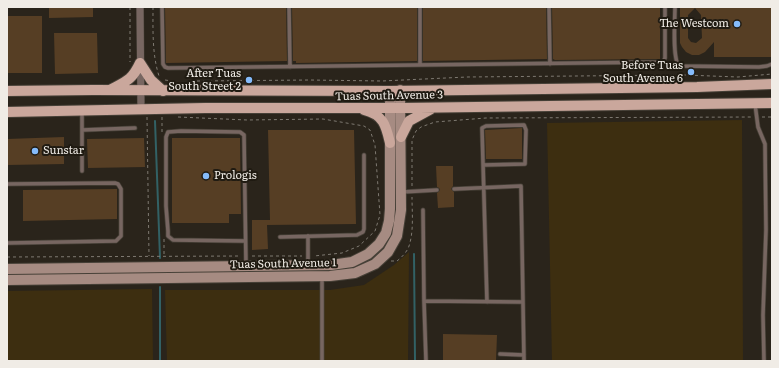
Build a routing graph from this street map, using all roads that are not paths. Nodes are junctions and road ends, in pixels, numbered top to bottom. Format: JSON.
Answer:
{"nodes":[{"id":1,"x":140,"y":7,"type":"edge"},
{"id":2,"x":162,"y":7,"type":"edge"},
{"id":3,"x":289,"y":7,"type":"edge"},
{"id":4,"x":420,"y":7,"type":"edge"},
{"id":5,"x":549,"y":7,"type":"edge"},
{"id":6,"x":665,"y":7,"type":"edge"},
{"id":7,"x":675,"y":7,"type":"edge"},
{"id":8,"x":140,"y":63,"type":"junction"},
{"id":9,"x":550,"y":64,"type":"junction"},
{"id":10,"x":772,"y":64,"type":"edge"},
{"id":11,"x":420,"y":65,"type":"junction"},
{"id":12,"x":290,"y":67,"type":"junction"},
{"id":13,"x":772,"y":84,"type":"edge"},
{"id":14,"x":164,"y":86,"type":"junction"},
{"id":15,"x":110,"y":90,"type":"junction"},
{"id":16,"x":7,"y":91,"type":"edge"},
{"id":17,"x":140,"y":91,"type":"junction"},
{"id":18,"x":395,"y":91,"type":"junction"},
{"id":19,"x":755,"y":103,"type":"junction"},
{"id":20,"x":772,"y":103,"type":"edge"},
{"id":21,"x":435,"y":107,"type":"junction"},
{"id":22,"x":356,"y":108,"type":"junction"},
{"id":23,"x":396,"y":108,"type":"junction"},
{"id":24,"x":82,"y":111,"type":"junction"},
{"id":25,"x":7,"y":112,"type":"edge"},
{"id":26,"x":141,"y":114,"type":"junction"},
{"id":27,"x":135,"y":128,"type":"dead end"},
{"id":28,"x":82,"y":130,"type":"junction"},
{"id":29,"x":401,"y":137,"type":"junction"},
{"id":30,"x":390,"y":143,"type":"junction"},
{"id":31,"x":364,"y":155,"type":"dead end"},
{"id":32,"x":483,"y":165,"type":"junction"},
{"id":33,"x":82,"y":171,"type":"dead end"},
{"id":34,"x":7,"y":184,"type":"edge"},
{"id":35,"x":484,"y":188,"type":"junction"},
{"id":36,"x":454,"y":189,"type":"dead end"},
{"id":37,"x":437,"y":190,"type":"dead end"},
{"id":38,"x":401,"y":192,"type":"junction"},
{"id":39,"x":423,"y":210,"type":"dead end"},
{"id":40,"x":308,"y":236,"type":"junction"},
{"id":41,"x":280,"y":237,"type":"dead end"},
{"id":42,"x":245,"y":241,"type":"junction"},
{"id":43,"x":7,"y":243,"type":"edge"},
{"id":44,"x":246,"y":266,"type":"junction"},
{"id":45,"x":308,"y":266,"type":"junction"},
{"id":46,"x":7,"y":269,"type":"edge"},
{"id":47,"x":322,"y":276,"type":"junction"},
{"id":48,"x":7,"y":280,"type":"edge"},
{"id":49,"x":424,"y":301,"type":"junction"},
{"id":50,"x":487,"y":302,"type":"junction"},
{"id":51,"x":523,"y":302,"type":"junction"},
{"id":52,"x":500,"y":354,"type":"dead end"},
{"id":53,"x":524,"y":355,"type":"junction"},
{"id":54,"x":322,"y":361,"type":"edge"},
{"id":55,"x":426,"y":361,"type":"edge"},
{"id":56,"x":524,"y":361,"type":"edge"},
{"id":57,"x":764,"y":361,"type":"edge"}],
"edges":[{"from":1,"to":8,"type":"street"},
{"from":2,"to":12,"type":"lane"},
{"from":3,"to":12,"type":"lane"},
{"from":4,"to":11,"type":"lane"},
{"from":5,"to":9,"type":"lane"},
{"from":6,"to":9,"type":"lane"},
{"from":7,"to":10,"type":"lane"},
{"from":8,"to":14,"type":"main road"},
{"from":8,"to":15,"type":"main road"},
{"from":8,"to":17,"type":"street"},
{"from":9,"to":11,"type":"lane"},
{"from":11,"to":12,"type":"lane"},
{"from":13,"to":18,"type":"main road","name":"Tuas South Avenue 3"},
{"from":14,"to":17,"type":"main road","name":"Tuas South Avenue 3"},
{"from":14,"to":18,"type":"main road","name":"Tuas South Avenue 3"},
{"from":15,"to":16,"type":"main road","name":"Tuas South Avenue 3"},
{"from":15,"to":17,"type":"main road","name":"Tuas South Avenue 3"},
{"from":17,"to":26,"type":"street"},
{"from":18,"to":23,"type":"main road","name":"Tuas South Avenue 1"},
{"from":19,"to":20,"type":"main road","name":"Tuas South Avenue 3"},
{"from":19,"to":21,"type":"main road","name":"Tuas South Avenue 3"},
{"from":19,"to":57,"type":"lane"},
{"from":21,"to":23,"type":"main road","name":"Tuas South Avenue 3"},
{"from":21,"to":29,"type":"main road"},
{"from":22,"to":23,"type":"main road","name":"Tuas South Avenue 3"},
{"from":22,"to":26,"type":"main road","name":"Tuas South Avenue 3"},
{"from":22,"to":30,"type":"main road"},
{"from":23,"to":29,"type":"main road","name":"Tuas South Avenue 1"},
{"from":23,"to":30,"type":"main road","name":"Tuas South Avenue 1"},
{"from":24,"to":25,"type":"main road","name":"Tuas South Avenue 3"},
{"from":24,"to":26,"type":"main road","name":"Tuas South Avenue 3"},
{"from":24,"to":28,"type":"lane"},
{"from":27,"to":28,"type":"lane"},
{"from":28,"to":33,"type":"lane"},
{"from":29,"to":38,"type":"main road","name":"Tuas South Avenue 1"},
{"from":30,"to":45,"type":"main road","name":"Tuas South Avenue 1"},
{"from":31,"to":40,"type":"lane"},
{"from":32,"to":32,"type":"lane"},
{"from":32,"to":35,"type":"lane"},
{"from":34,"to":43,"type":"lane"},
{"from":35,"to":36,"type":"lane"},
{"from":35,"to":50,"type":"lane"},
{"from":35,"to":51,"type":"lane"},
{"from":37,"to":38,"type":"lane"},
{"from":38,"to":47,"type":"main road","name":"Tuas South Avenue 1"},
{"from":39,"to":49,"type":"lane"},
{"from":40,"to":41,"type":"lane"},
{"from":40,"to":45,"type":"lane"},
{"from":42,"to":42,"type":"lane"},
{"from":42,"to":44,"type":"lane"},
{"from":44,"to":45,"type":"main road","name":"Tuas South Avenue 1"},
{"from":44,"to":46,"type":"main road","name":"Tuas South Avenue 1"},
{"from":47,"to":48,"type":"main road","name":"Tuas South Avenue 1"},
{"from":47,"to":54,"type":"lane"},
{"from":49,"to":50,"type":"lane"},
{"from":49,"to":55,"type":"lane"},
{"from":50,"to":51,"type":"lane"},
{"from":51,"to":53,"type":"lane"},
{"from":52,"to":53,"type":"lane"},
{"from":53,"to":56,"type":"lane"}]}
